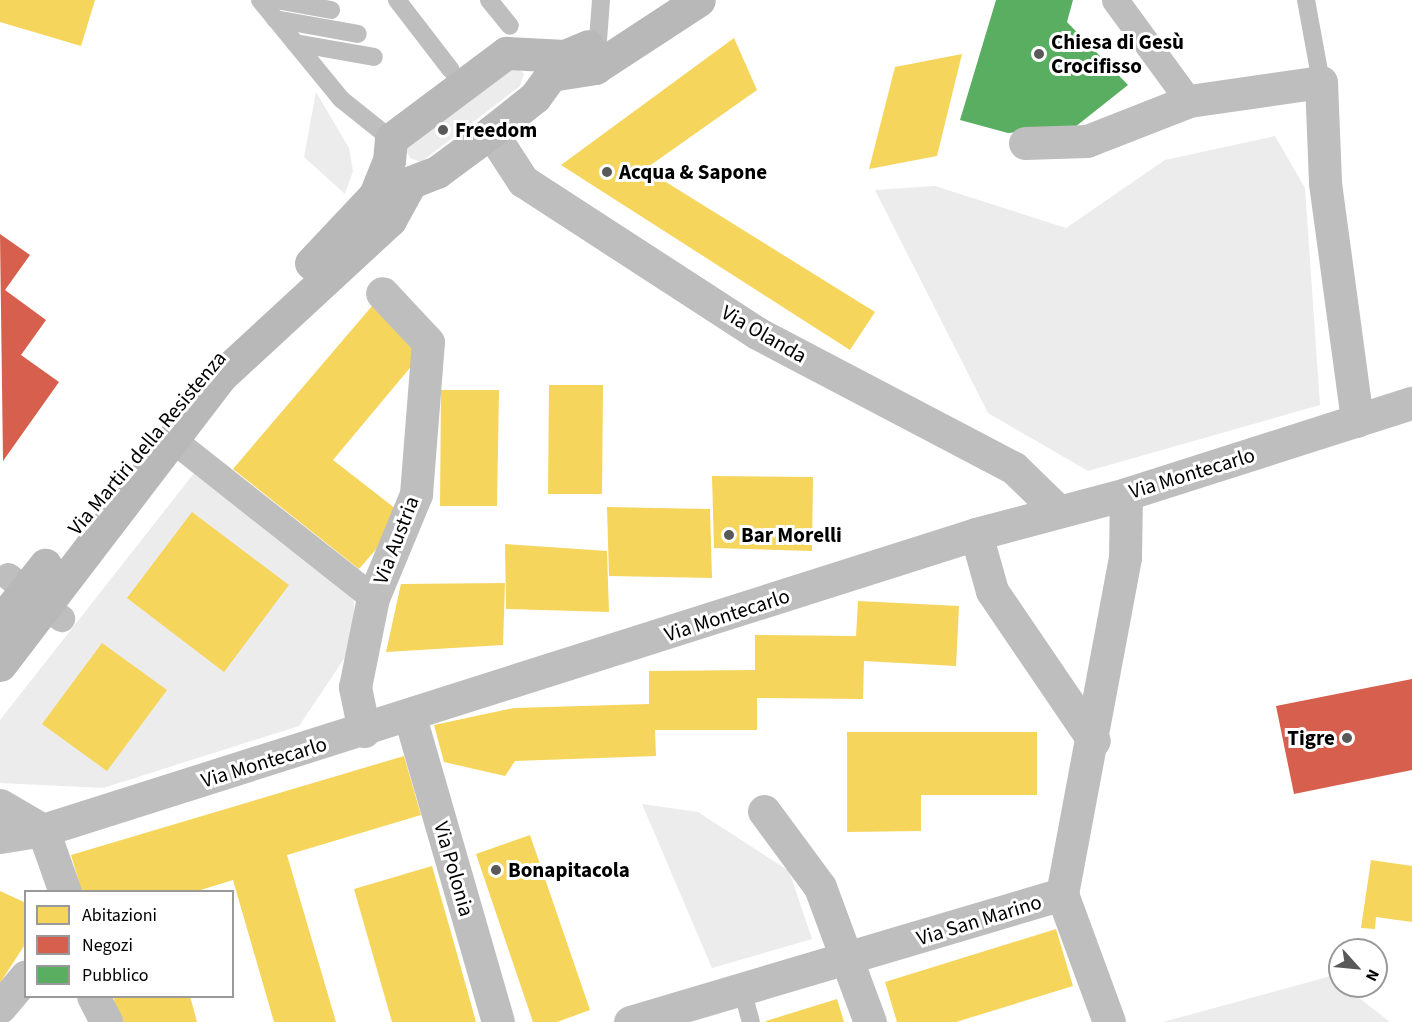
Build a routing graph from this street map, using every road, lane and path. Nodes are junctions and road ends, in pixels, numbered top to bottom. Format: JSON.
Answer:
{"nodes":[{"id":1,"x":260,"y":0,"type":"edge"},
{"id":2,"x":276,"y":0,"type":"edge"},
{"id":3,"x":397,"y":0,"type":"edge"},
{"id":4,"x":489,"y":0,"type":"edge"},
{"id":5,"x":601,"y":0,"type":"edge"},
{"id":6,"x":665,"y":0,"type":"edge"},
{"id":7,"x":699,"y":0,"type":"edge"},
{"id":8,"x":1115,"y":0,"type":"edge"},
{"id":9,"x":1306,"y":0,"type":"edge"},
{"id":10,"x":331,"y":10,"type":"dead end"},
{"id":11,"x":275,"y":20,"type":"junction"},
{"id":12,"x":510,"y":26,"type":"dead end"},
{"id":13,"x":358,"y":34,"type":"dead end"},
{"id":14,"x":598,"y":40,"type":"junction"},
{"id":15,"x":295,"y":42,"type":"junction"},
{"id":16,"x":374,"y":57,"type":"dead end"},
{"id":17,"x":545,"y":63,"type":"junction"},
{"id":18,"x":451,"y":70,"type":"dead end"},
{"id":19,"x":1321,"y":82,"type":"junction"},
{"id":20,"x":1189,"y":101,"type":"junction"},
{"id":21,"x":491,"y":132,"type":"junction"},
{"id":22,"x":1025,"y":143,"type":"dead end"},
{"id":23,"x":397,"y":160,"type":"junction"},
{"id":24,"x":382,"y":293,"type":"dead end"},
{"id":25,"x":1412,"y":404,"type":"edge"},
{"id":26,"x":1357,"y":421,"type":"junction"},
{"id":27,"x":172,"y":439,"type":"junction"},
{"id":28,"x":1125,"y":494,"type":"junction"},
{"id":29,"x":1057,"y":510,"type":"junction"},
{"id":30,"x":976,"y":534,"type":"junction"},
{"id":31,"x":374,"y":598,"type":"junction"},
{"id":32,"x":21,"y":602,"type":"edge"},
{"id":33,"x":0,"y":665,"type":"edge"},
{"id":34,"x":410,"y":717,"type":"junction"},
{"id":35,"x":364,"y":731,"type":"junction"},
{"id":36,"x":1094,"y":741,"type":"junction"},
{"id":37,"x":0,"y":805,"type":"edge"},
{"id":38,"x":764,"y":811,"type":"dead end"},
{"id":39,"x":43,"y":830,"type":"junction"},
{"id":40,"x":0,"y":837,"type":"edge"},
{"id":41,"x":65,"y":890,"type":"edge"},
{"id":42,"x":1062,"y":894,"type":"junction"},
{"id":43,"x":850,"y":960,"type":"junction"},
{"id":44,"x":24,"y":978,"type":"edge"},
{"id":45,"x":742,"y":989,"type":"junction"},
{"id":46,"x":94,"y":998,"type":"edge"},
{"id":47,"x":0,"y":1007,"type":"edge"},
{"id":48,"x":106,"y":1022,"type":"edge"},
{"id":49,"x":498,"y":1022,"type":"edge"},
{"id":50,"x":630,"y":1022,"type":"edge"},
{"id":51,"x":752,"y":1022,"type":"edge"},
{"id":52,"x":870,"y":1022,"type":"edge"},
{"id":53,"x":1108,"y":1022,"type":"edge"}],
"edges":[{"from":1,"to":11,"type":"lane"},
{"from":2,"to":10,"type":"lane"},
{"from":3,"to":18,"type":"lane"},
{"from":4,"to":12,"type":"lane"},
{"from":5,"to":14,"type":"lane"},
{"from":6,"to":14,"type":"main road","name":"Via Martiri della Resistenza"},
{"from":7,"to":17,"type":"main road","name":"Via Martiri della Resistenza"},
{"from":8,"to":20,"type":"street"},
{"from":9,"to":19,"type":"lane"},
{"from":11,"to":13,"type":"lane"},
{"from":11,"to":15,"type":"lane"},
{"from":14,"to":17,"type":"main road","name":"Via Martiri della Resistenza"},
{"from":15,"to":16,"type":"lane"},
{"from":15,"to":23,"type":"lane"},
{"from":17,"to":21,"type":"main road"},
{"from":17,"to":23,"type":"main road","name":"Via Martiri della Resistenza"},
{"from":19,"to":20,"type":"street"},
{"from":19,"to":26,"type":"street"},
{"from":20,"to":22,"type":"street"},
{"from":21,"to":23,"type":"main road"},
{"from":21,"to":29,"type":"street","name":"Via Olanda"},
{"from":23,"to":27,"type":"main road","name":"Via Martiri della Resistenza"},
{"from":23,"to":32,"type":"main road","name":"Via Martiri della Resistenza"},
{"from":24,"to":31,"type":"street","name":"Via Austria"},
{"from":25,"to":26,"type":"street","name":"Via Montecarlo"},
{"from":26,"to":28,"type":"street","name":"Via Montecarlo"},
{"from":27,"to":31,"type":"street","name":"Via Martiri della Resistenza"},
{"from":27,"to":32,"type":"main road","name":"Via Martiri della Resistenza"},
{"from":28,"to":29,"type":"street","name":"Via Montecarlo"},
{"from":28,"to":36,"type":"street","name":"Via San Marino"},
{"from":29,"to":30,"type":"street","name":"Via Montecarlo"},
{"from":30,"to":34,"type":"street","name":"Via Montecarlo"},
{"from":30,"to":36,"type":"street"},
{"from":31,"to":35,"type":"street","name":"Via Austria"},
{"from":32,"to":33,"type":"main road","name":"Via Martiri della Resistenza"},
{"from":34,"to":35,"type":"street","name":"Via Montecarlo"},
{"from":34,"to":49,"type":"street","name":"Via Polonia"},
{"from":35,"to":39,"type":"street","name":"Via Montecarlo"},
{"from":36,"to":42,"type":"street","name":"Via San Marino"},
{"from":37,"to":39,"type":"street"},
{"from":38,"to":43,"type":"street"},
{"from":39,"to":40,"type":"street","name":"Via Montecarlo"},
{"from":39,"to":41,"type":"street"},
{"from":42,"to":43,"type":"street","name":"Via San Marino"},
{"from":42,"to":53,"type":"street"},
{"from":43,"to":45,"type":"street","name":"Via San Marino"},
{"from":43,"to":52,"type":"street"},
{"from":44,"to":47,"type":"street"},
{"from":45,"to":50,"type":"street","name":"Via San Marino"},
{"from":45,"to":51,"type":"lane"},
{"from":46,"to":48,"type":"street"}]}
